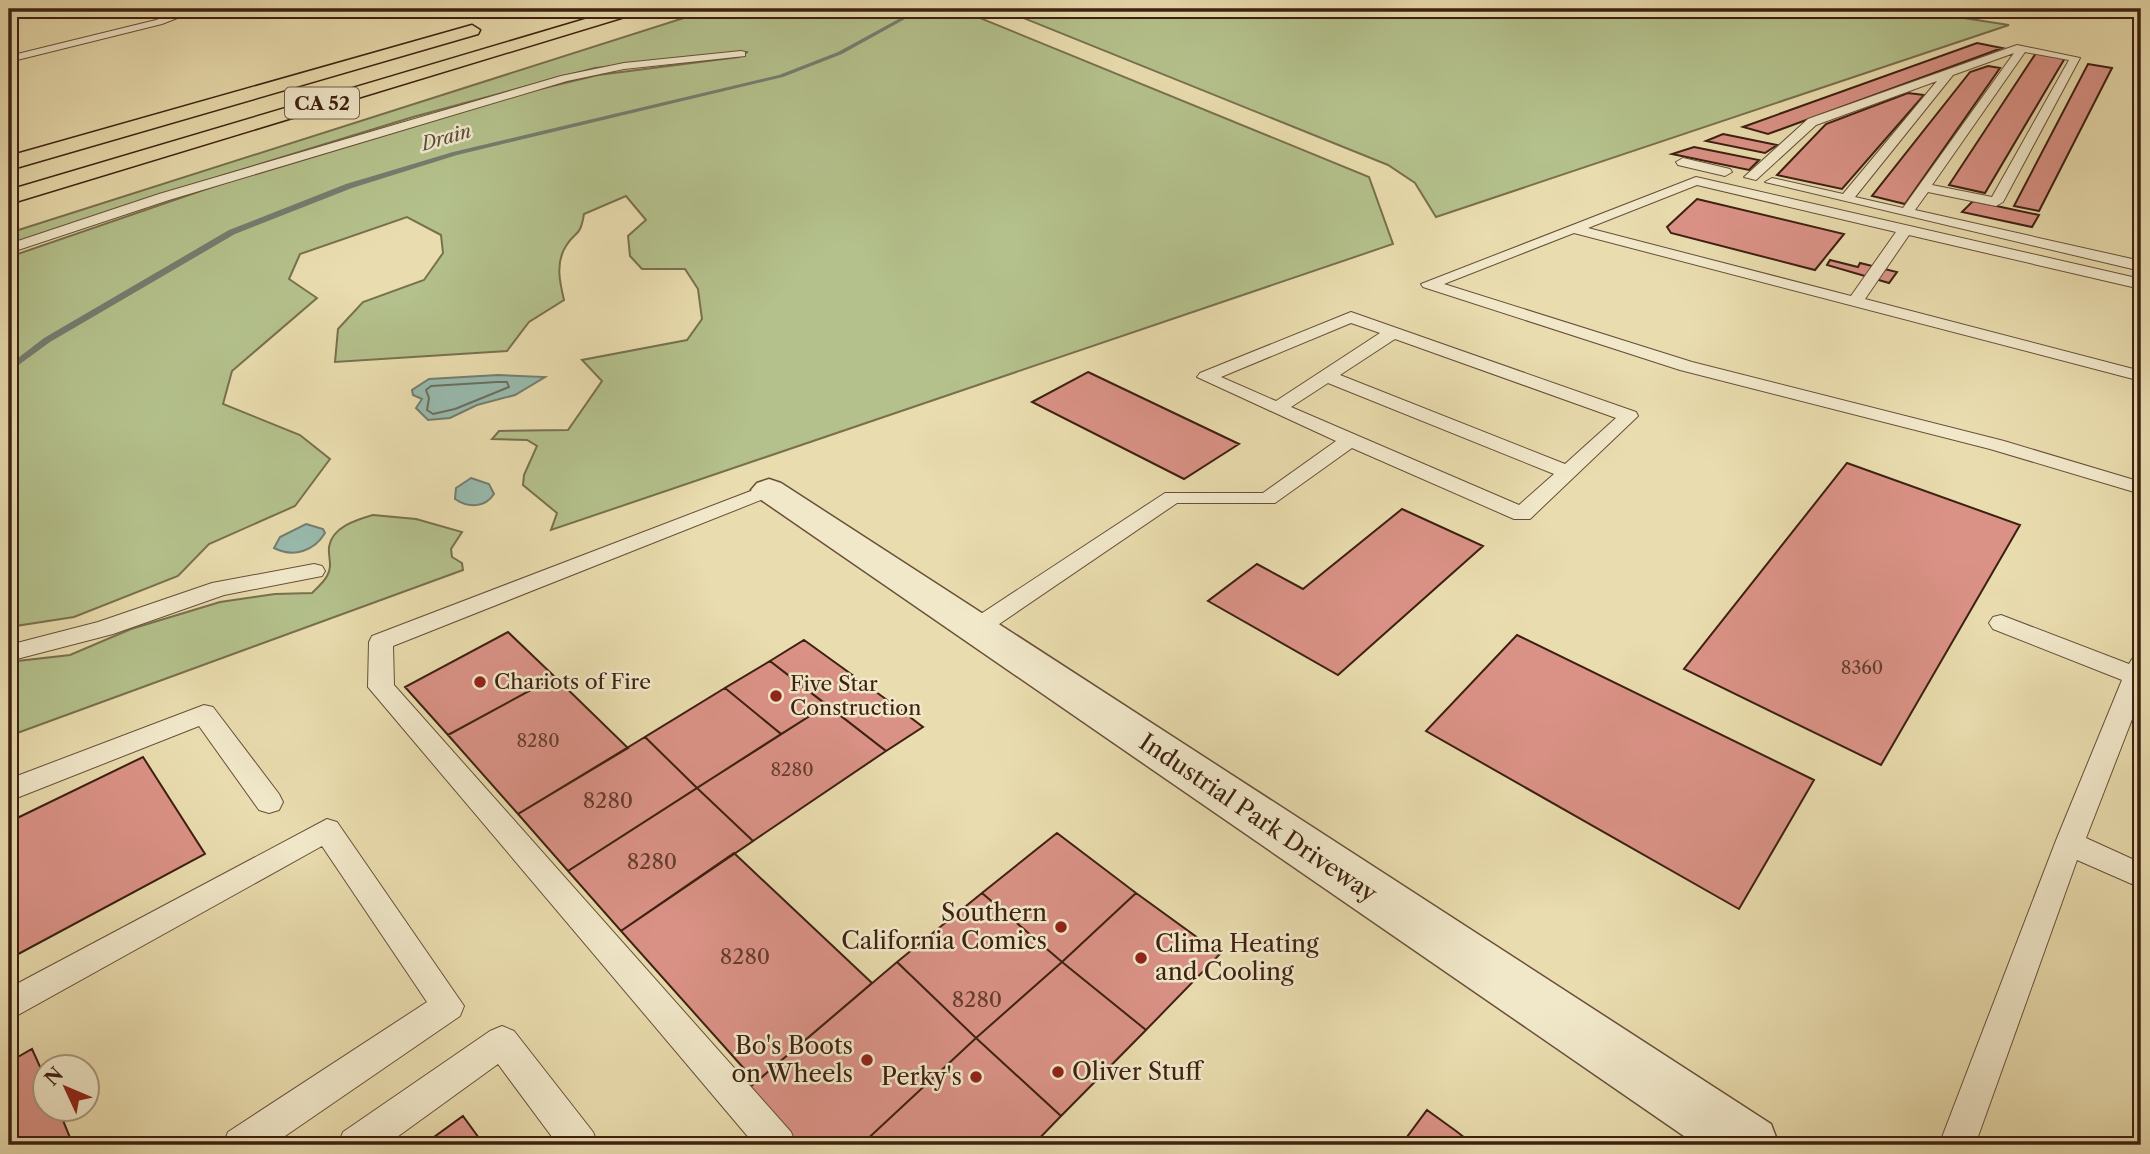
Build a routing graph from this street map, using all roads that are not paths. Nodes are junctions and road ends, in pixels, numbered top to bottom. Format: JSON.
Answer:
{"nodes":[{"id":1,"x":195,"y":9,"type":"edge"},
{"id":2,"x":635,"y":9,"type":"edge"},
{"id":3,"x":495,"y":24,"type":"dead end"},
{"id":4,"x":2022,"y":49,"type":"junction"},
{"id":5,"x":741,"y":54,"type":"dead end"},
{"id":6,"x":9,"y":59,"type":"edge"},
{"id":7,"x":1950,"y":72,"type":"junction"},
{"id":8,"x":9,"y":161,"type":"edge"},
{"id":9,"x":1683,"y":162,"type":"dead end"},
{"id":10,"x":1751,"y":177,"type":"junction"},
{"id":11,"x":1924,"y":187,"type":"junction"},
{"id":12,"x":9,"y":197,"type":"edge"},
{"id":13,"x":1846,"y":199,"type":"junction"},
{"id":14,"x":1906,"y":221,"type":"junction"},
{"id":15,"x":1573,"y":228,"type":"junction"},
{"id":16,"x":9,"y":249,"type":"edge"},
{"id":17,"x":2141,"y":266,"type":"edge"},
{"id":18,"x":2141,"y":284,"type":"edge"},
{"id":19,"x":1855,"y":302,"type":"junction"},
{"id":20,"x":1394,"y":332,"type":"junction"},
{"id":21,"x":1327,"y":376,"type":"junction"},
{"id":22,"x":2141,"y":376,"type":"edge"},
{"id":23,"x":1277,"y":408,"type":"junction"},
{"id":24,"x":1350,"y":440,"type":"junction"},
{"id":25,"x":1568,"y":472,"type":"junction"},
{"id":26,"x":2141,"y":488,"type":"edge"},
{"id":27,"x":769,"y":490,"type":"joint"},
{"id":28,"x":314,"y":571,"type":"dead end"},
{"id":29,"x":2001,"y":623,"type":"dead end"},
{"id":30,"x":975,"y":629,"type":"junction"},
{"id":31,"x":9,"y":653,"type":"edge"},
{"id":32,"x":2139,"y":670,"type":"edge"},
{"id":33,"x":9,"y":790,"type":"edge"},
{"id":34,"x":268,"y":802,"type":"dead end"},
{"id":35,"x":2069,"y":843,"type":"junction"},
{"id":36,"x":2141,"y":876,"type":"edge"},
{"id":37,"x":2017,"y":982,"type":"joint"},
{"id":38,"x":9,"y":1005,"type":"edge"},
{"id":39,"x":241,"y":1145,"type":"edge"},
{"id":40,"x":356,"y":1145,"type":"edge"},
{"id":41,"x":580,"y":1145,"type":"edge"},
{"id":42,"x":778,"y":1145,"type":"edge"},
{"id":43,"x":1749,"y":1145,"type":"edge"},
{"id":44,"x":1957,"y":1145,"type":"edge"}],
"edges":[{"from":1,"to":6,"type":"lane"},
{"from":2,"to":12,"type":"highway","number":"CA 52"},
{"from":3,"to":8,"type":"highway","number":"CA 52"},
{"from":4,"to":7,"type":"lane"},
{"from":4,"to":11,"type":"lane"},
{"from":4,"to":11,"type":"lane"},
{"from":5,"to":16,"type":"lane"},
{"from":7,"to":10,"type":"lane"},
{"from":7,"to":13,"type":"lane"},
{"from":9,"to":10,"type":"lane"},
{"from":10,"to":13,"type":"lane"},
{"from":11,"to":14,"type":"lane"},
{"from":13,"to":14,"type":"lane"},
{"from":14,"to":15,"type":"lane"},
{"from":14,"to":17,"type":"lane"},
{"from":14,"to":18,"type":"lane"},
{"from":14,"to":19,"type":"lane"},
{"from":15,"to":19,"type":"lane"},
{"from":15,"to":26,"type":"lane"},
{"from":19,"to":22,"type":"lane"},
{"from":20,"to":21,"type":"lane"},
{"from":20,"to":23,"type":"lane"},
{"from":20,"to":25,"type":"lane"},
{"from":21,"to":23,"type":"lane"},
{"from":21,"to":25,"type":"lane"},
{"from":23,"to":24,"type":"lane"},
{"from":24,"to":25,"type":"lane"},
{"from":24,"to":30,"type":"lane"},
{"from":27,"to":30,"type":"street","name":"Industrial Park Driveway"},
{"from":27,"to":42,"type":"lane"},
{"from":28,"to":31,"type":"lane"},
{"from":29,"to":32,"type":"lane"},
{"from":30,"to":43,"type":"street","name":"Industrial Park Driveway"},
{"from":32,"to":35,"type":"lane"},
{"from":33,"to":34,"type":"lane"},
{"from":35,"to":36,"type":"lane"},
{"from":35,"to":37,"type":"lane"},
{"from":37,"to":44,"type":"lane"},
{"from":38,"to":39,"type":"lane"},
{"from":40,"to":41,"type":"lane"}]}
